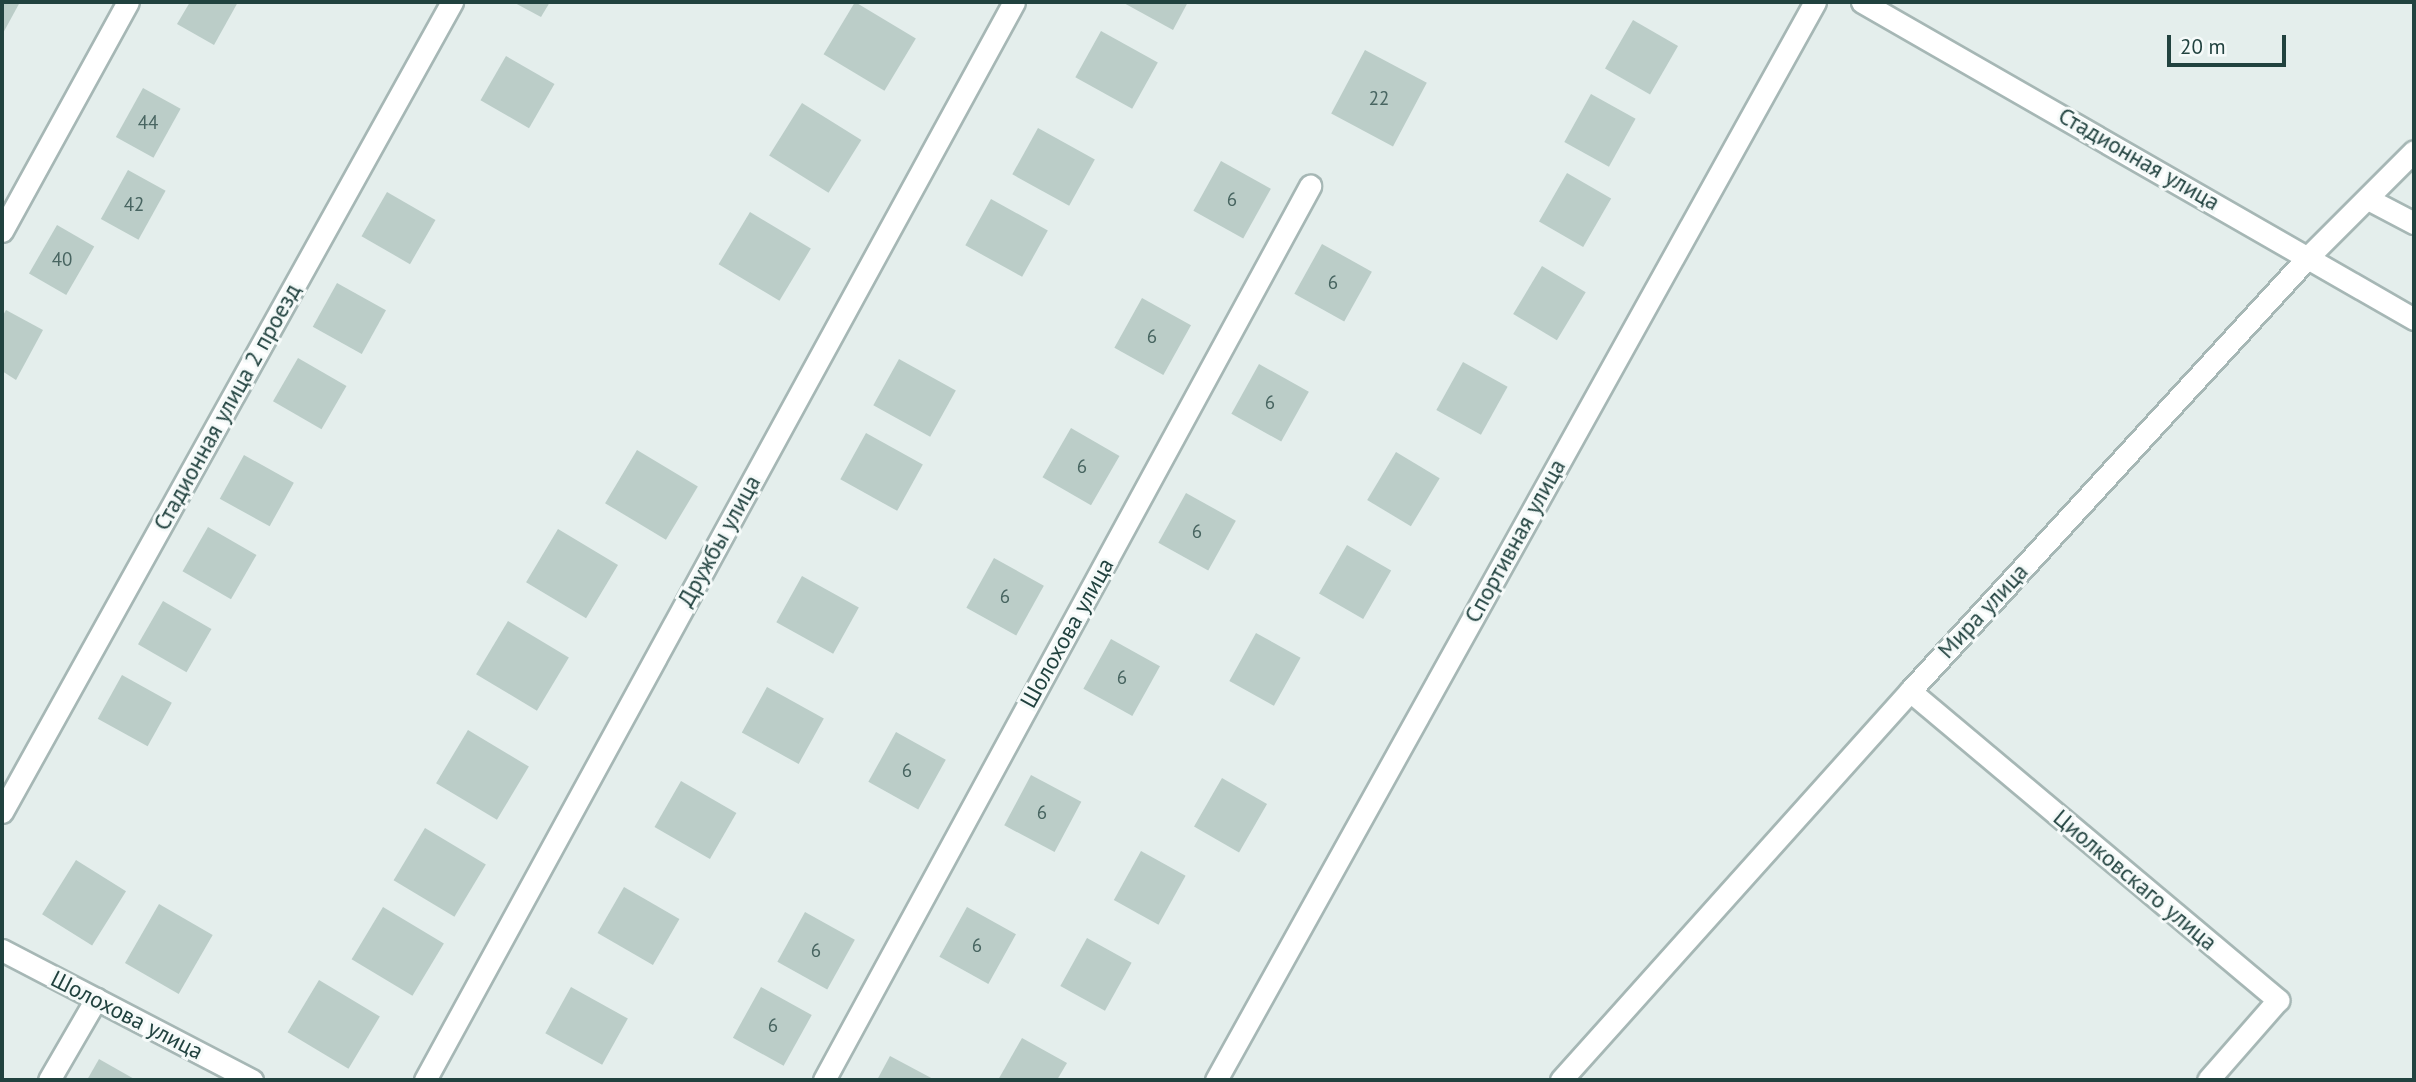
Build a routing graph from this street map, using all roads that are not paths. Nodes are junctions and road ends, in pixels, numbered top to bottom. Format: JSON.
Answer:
{"nodes":[{"id":1,"x":128,"y":2,"type":"edge"},
{"id":2,"x":452,"y":2,"type":"edge"},
{"id":3,"x":1014,"y":2,"type":"edge"},
{"id":4,"x":1815,"y":2,"type":"edge"},
{"id":5,"x":1862,"y":2,"type":"edge"},
{"id":6,"x":2414,"y":150,"type":"edge"},
{"id":7,"x":1310,"y":186,"type":"dead end"},
{"id":8,"x":2368,"y":199,"type":"junction"},
{"id":9,"x":2414,"y":223,"type":"edge"},
{"id":10,"x":2,"y":231,"type":"edge"},
{"id":11,"x":2309,"y":256,"type":"junction"},
{"id":12,"x":2414,"y":319,"type":"edge"},
{"id":13,"x":1910,"y":691,"type":"junction"},
{"id":14,"x":2,"y":812,"type":"edge"},
{"id":15,"x":2,"y":950,"type":"edge"},
{"id":16,"x":96,"y":999,"type":"junction"},
{"id":17,"x":49,"y":1080,"type":"edge"},
{"id":18,"x":252,"y":1080,"type":"edge"},
{"id":19,"x":425,"y":1080,"type":"edge"},
{"id":20,"x":824,"y":1080,"type":"edge"},
{"id":21,"x":1216,"y":1080,"type":"edge"},
{"id":22,"x":1561,"y":1080,"type":"edge"},
{"id":23,"x":2208,"y":1080,"type":"edge"}],
"edges":[{"from":1,"to":10,"type":"street"},
{"from":2,"to":14,"type":"street","name":"Стадионная улица 2 проезд"},
{"from":3,"to":19,"type":"street","name":"Дружбы улица"},
{"from":4,"to":21,"type":"street","name":"Спортивная улица"},
{"from":5,"to":11,"type":"street","name":"Стадионная улица"},
{"from":6,"to":8,"type":"street","name":"Мира улица"},
{"from":7,"to":20,"type":"street","name":"Шолохова улица"},
{"from":8,"to":9,"type":"street"},
{"from":8,"to":11,"type":"street","name":"Мира улица"},
{"from":11,"to":12,"type":"street","name":"Стадионная улица"},
{"from":11,"to":13,"type":"street","name":"Мира улица"},
{"from":13,"to":22,"type":"street","name":"Мира улица"},
{"from":13,"to":23,"type":"street","name":"Циолковскаго улица"},
{"from":15,"to":16,"type":"street","name":"Шолохова улица"},
{"from":16,"to":17,"type":"street"},
{"from":16,"to":18,"type":"street","name":"Шолохова улица"}]}
